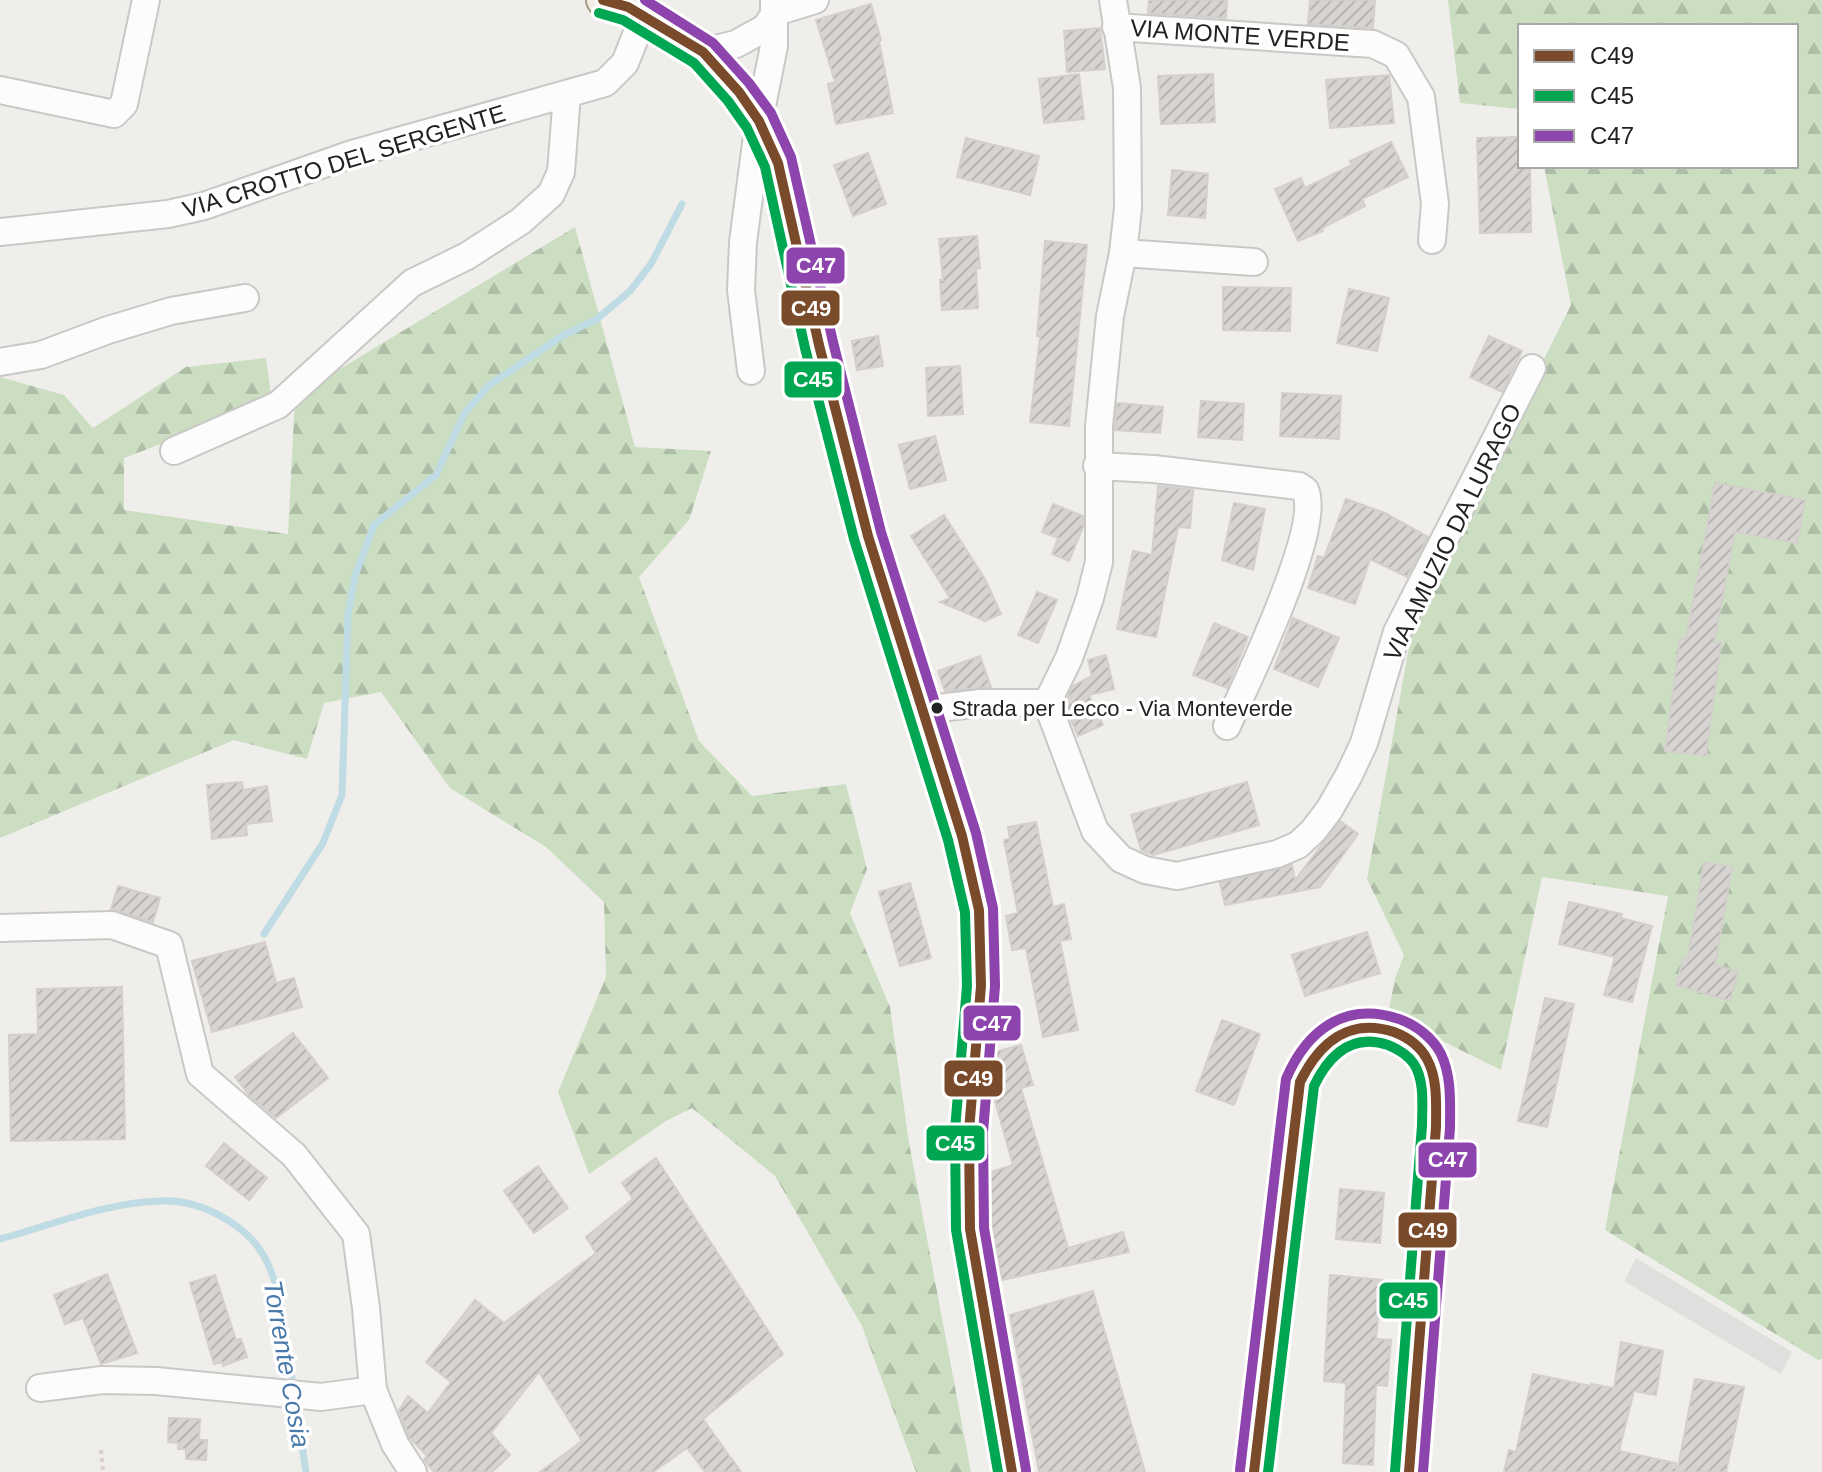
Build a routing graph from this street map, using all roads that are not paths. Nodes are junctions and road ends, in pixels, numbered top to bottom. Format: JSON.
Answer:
{"nodes":[{"id":1,"x":146,"y":0,"type":"edge"},
{"id":2,"x":603,"y":0,"type":"edge"},
{"id":3,"x":815,"y":0,"type":"edge"},
{"id":4,"x":1113,"y":0,"type":"edge"},
{"id":5,"x":775,"y":6,"type":"edge"},
{"id":6,"x":644,"y":15,"type":"junction"},
{"id":7,"x":1116,"y":27,"type":"junction"},
{"id":8,"x":703,"y":52,"type":"junction"},
{"id":9,"x":0,"y":90,"type":"edge"},
{"id":10,"x":567,"y":94,"type":"junction"},
{"id":11,"x":759,"y":121,"type":"junction"},
{"id":12,"x":10,"y":231,"type":"edge"},
{"id":13,"x":1432,"y":240,"type":"dead end"},
{"id":14,"x":0,"y":252,"type":"edge"},
{"id":15,"x":1123,"y":253,"type":"junction"},
{"id":16,"x":1254,"y":262,"type":"dead end"},
{"id":17,"x":245,"y":298,"type":"dead end"},
{"id":18,"x":0,"y":362,"type":"edge"},
{"id":19,"x":1532,"y":368,"type":"dead end"},
{"id":20,"x":751,"y":371,"type":"dead end"},
{"id":21,"x":174,"y":451,"type":"dead end"},
{"id":22,"x":1097,"y":466,"type":"junction"},
{"id":23,"x":1047,"y":703,"type":"junction"},
{"id":24,"x":922,"y":710,"type":"junction"},
{"id":25,"x":1227,"y":726,"type":"dead end"},
{"id":26,"x":0,"y":928,"type":"edge"},
{"id":27,"x":40,"y":1388,"type":"dead end"},
{"id":28,"x":373,"y":1390,"type":"junction"},
{"id":29,"x":413,"y":1472,"type":"edge"},
{"id":30,"x":1012,"y":1472,"type":"edge"},
{"id":31,"x":1254,"y":1472,"type":"edge"},
{"id":32,"x":1409,"y":1472,"type":"edge"}],
"edges":[{"from":1,"to":9,"type":"street"},
{"from":2,"to":6,"type":"main road"},
{"from":3,"to":5,"type":"street"},
{"from":4,"to":7,"type":"street"},
{"from":5,"to":8,"type":"street"},
{"from":5,"to":11,"type":"street"},
{"from":6,"to":8,"type":"main road"},
{"from":6,"to":10,"type":"street","name":"VIA CROTTO DEL SERGENTE"},
{"from":7,"to":13,"type":"street","name":"VIA MONTE VERDE"},
{"from":7,"to":15,"type":"street","name":"VIA MONTE VERDE"},
{"from":8,"to":11,"type":"main road"},
{"from":10,"to":12,"type":"street","name":"VIA CROTTO DEL SERGENTE"},
{"from":10,"to":21,"type":"street"},
{"from":11,"to":20,"type":"street"},
{"from":11,"to":24,"type":"main road"},
{"from":12,"to":14,"type":"street"},
{"from":15,"to":16,"type":"street"},
{"from":15,"to":22,"type":"street","name":"VIA MONTE VERDE"},
{"from":17,"to":18,"type":"street"},
{"from":19,"to":23,"type":"street","name":"VIA AMUZIO DA LURAGO"},
{"from":22,"to":23,"type":"street","name":"VIA MONTE VERDE"},
{"from":22,"to":25,"type":"street"},
{"from":23,"to":24,"type":"street"},
{"from":24,"to":30,"type":"main road"},
{"from":26,"to":28,"type":"street"},
{"from":27,"to":28,"type":"street"},
{"from":28,"to":29,"type":"street"},
{"from":31,"to":32,"type":"main road"}]}
